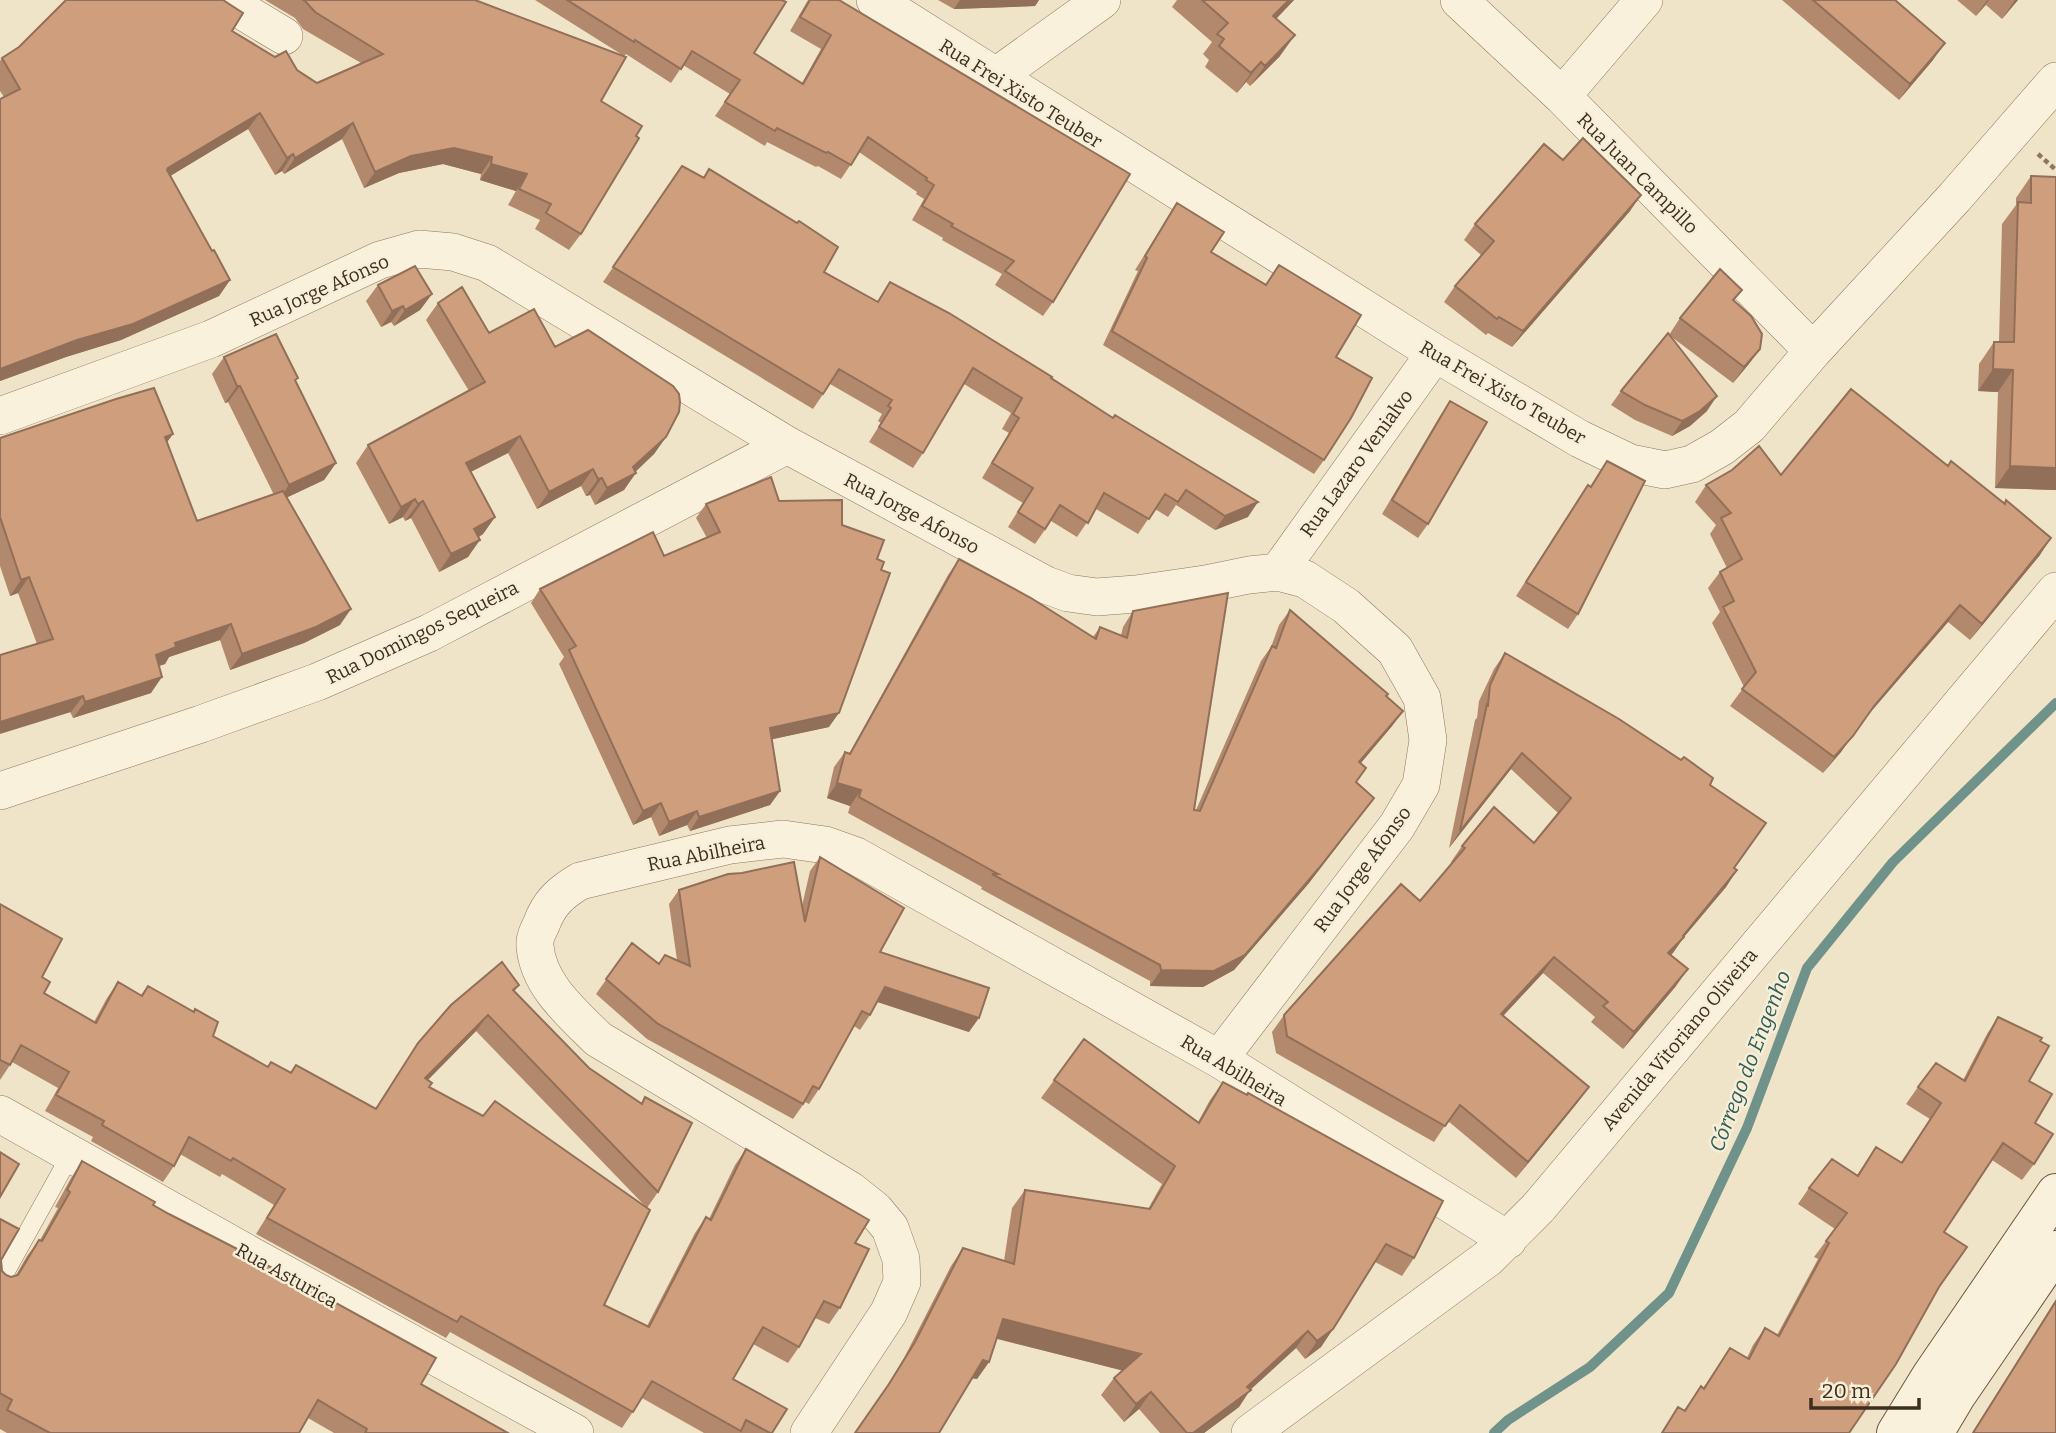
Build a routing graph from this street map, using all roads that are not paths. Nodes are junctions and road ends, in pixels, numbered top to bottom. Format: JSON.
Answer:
{"nodes":[{"id":1,"x":224,"y":0,"type":"edge"},
{"id":2,"x":874,"y":0,"type":"edge"},
{"id":3,"x":1102,"y":0,"type":"edge"},
{"id":4,"x":1459,"y":0,"type":"edge"},
{"id":5,"x":1644,"y":0,"type":"edge"},
{"id":6,"x":284,"y":36,"type":"dead end"},
{"id":7,"x":995,"y":77,"type":"junction"},
{"id":8,"x":2056,"y":80,"type":"edge"},
{"id":9,"x":1562,"y":96,"type":"junction"},
{"id":10,"x":1813,"y":351,"type":"junction"},
{"id":11,"x":1435,"y":353,"type":"junction"},
{"id":12,"x":0,"y":416,"type":"edge"},
{"id":13,"x":787,"y":445,"type":"junction"},
{"id":14,"x":1278,"y":572,"type":"junction"},
{"id":15,"x":2056,"y":591,"type":"edge"},
{"id":16,"x":0,"y":791,"type":"edge"},
{"id":17,"x":1219,"y":1059,"type":"junction"},
{"id":18,"x":0,"y":1114,"type":"edge"},
{"id":19,"x":71,"y":1154,"type":"junction"},
{"id":20,"x":2056,"y":1193,"type":"edge"},
{"id":21,"x":1508,"y":1240,"type":"junction"},
{"id":22,"x":2056,"y":1250,"type":"edge"},
{"id":23,"x":0,"y":1282,"type":"edge"},
{"id":24,"x":575,"y":1433,"type":"edge"},
{"id":25,"x":809,"y":1433,"type":"edge"},
{"id":26,"x":1250,"y":1433,"type":"edge"},
{"id":27,"x":1896,"y":1433,"type":"edge"},
{"id":28,"x":1934,"y":1433,"type":"edge"}],
"edges":[{"from":1,"to":6,"type":"street"},
{"from":2,"to":7,"type":"street","name":"Rua Frei Xisto Teuber"},
{"from":3,"to":7,"type":"street"},
{"from":4,"to":9,"type":"street","name":"Rua Juan Campillo"},
{"from":5,"to":9,"type":"street"},
{"from":7,"to":11,"type":"street","name":"Rua Frei Xisto Teuber"},
{"from":8,"to":10,"type":"street","name":"Rua Frei Xisto Teuber"},
{"from":9,"to":10,"type":"street","name":"Rua Juan Campillo"},
{"from":10,"to":11,"type":"street","name":"Rua Frei Xisto Teuber"},
{"from":11,"to":14,"type":"street","name":"Rua Lazaro Venialvo"},
{"from":12,"to":13,"type":"street","name":"Rua Jorge Afonso"},
{"from":13,"to":14,"type":"street","name":"Rua Jorge Afonso"},
{"from":13,"to":16,"type":"street","name":"Rua Domingos Sequeira"},
{"from":14,"to":17,"type":"street","name":"Rua Jorge Afonso"},
{"from":15,"to":21,"type":"street","name":"Avenida Vitoriano Oliveira"},
{"from":17,"to":21,"type":"street","name":"Rua Abilheira"},
{"from":17,"to":25,"type":"street","name":"Rua Abilheira"},
{"from":18,"to":19,"type":"street","name":"Rua Asturica"},
{"from":19,"to":23,"type":"lane"},
{"from":19,"to":24,"type":"street","name":"Rua Asturica"},
{"from":20,"to":27,"type":"main road"},
{"from":21,"to":26,"type":"street","name":"Avenida Vitoriano Oliveira"},
{"from":22,"to":28,"type":"main road"}]}
